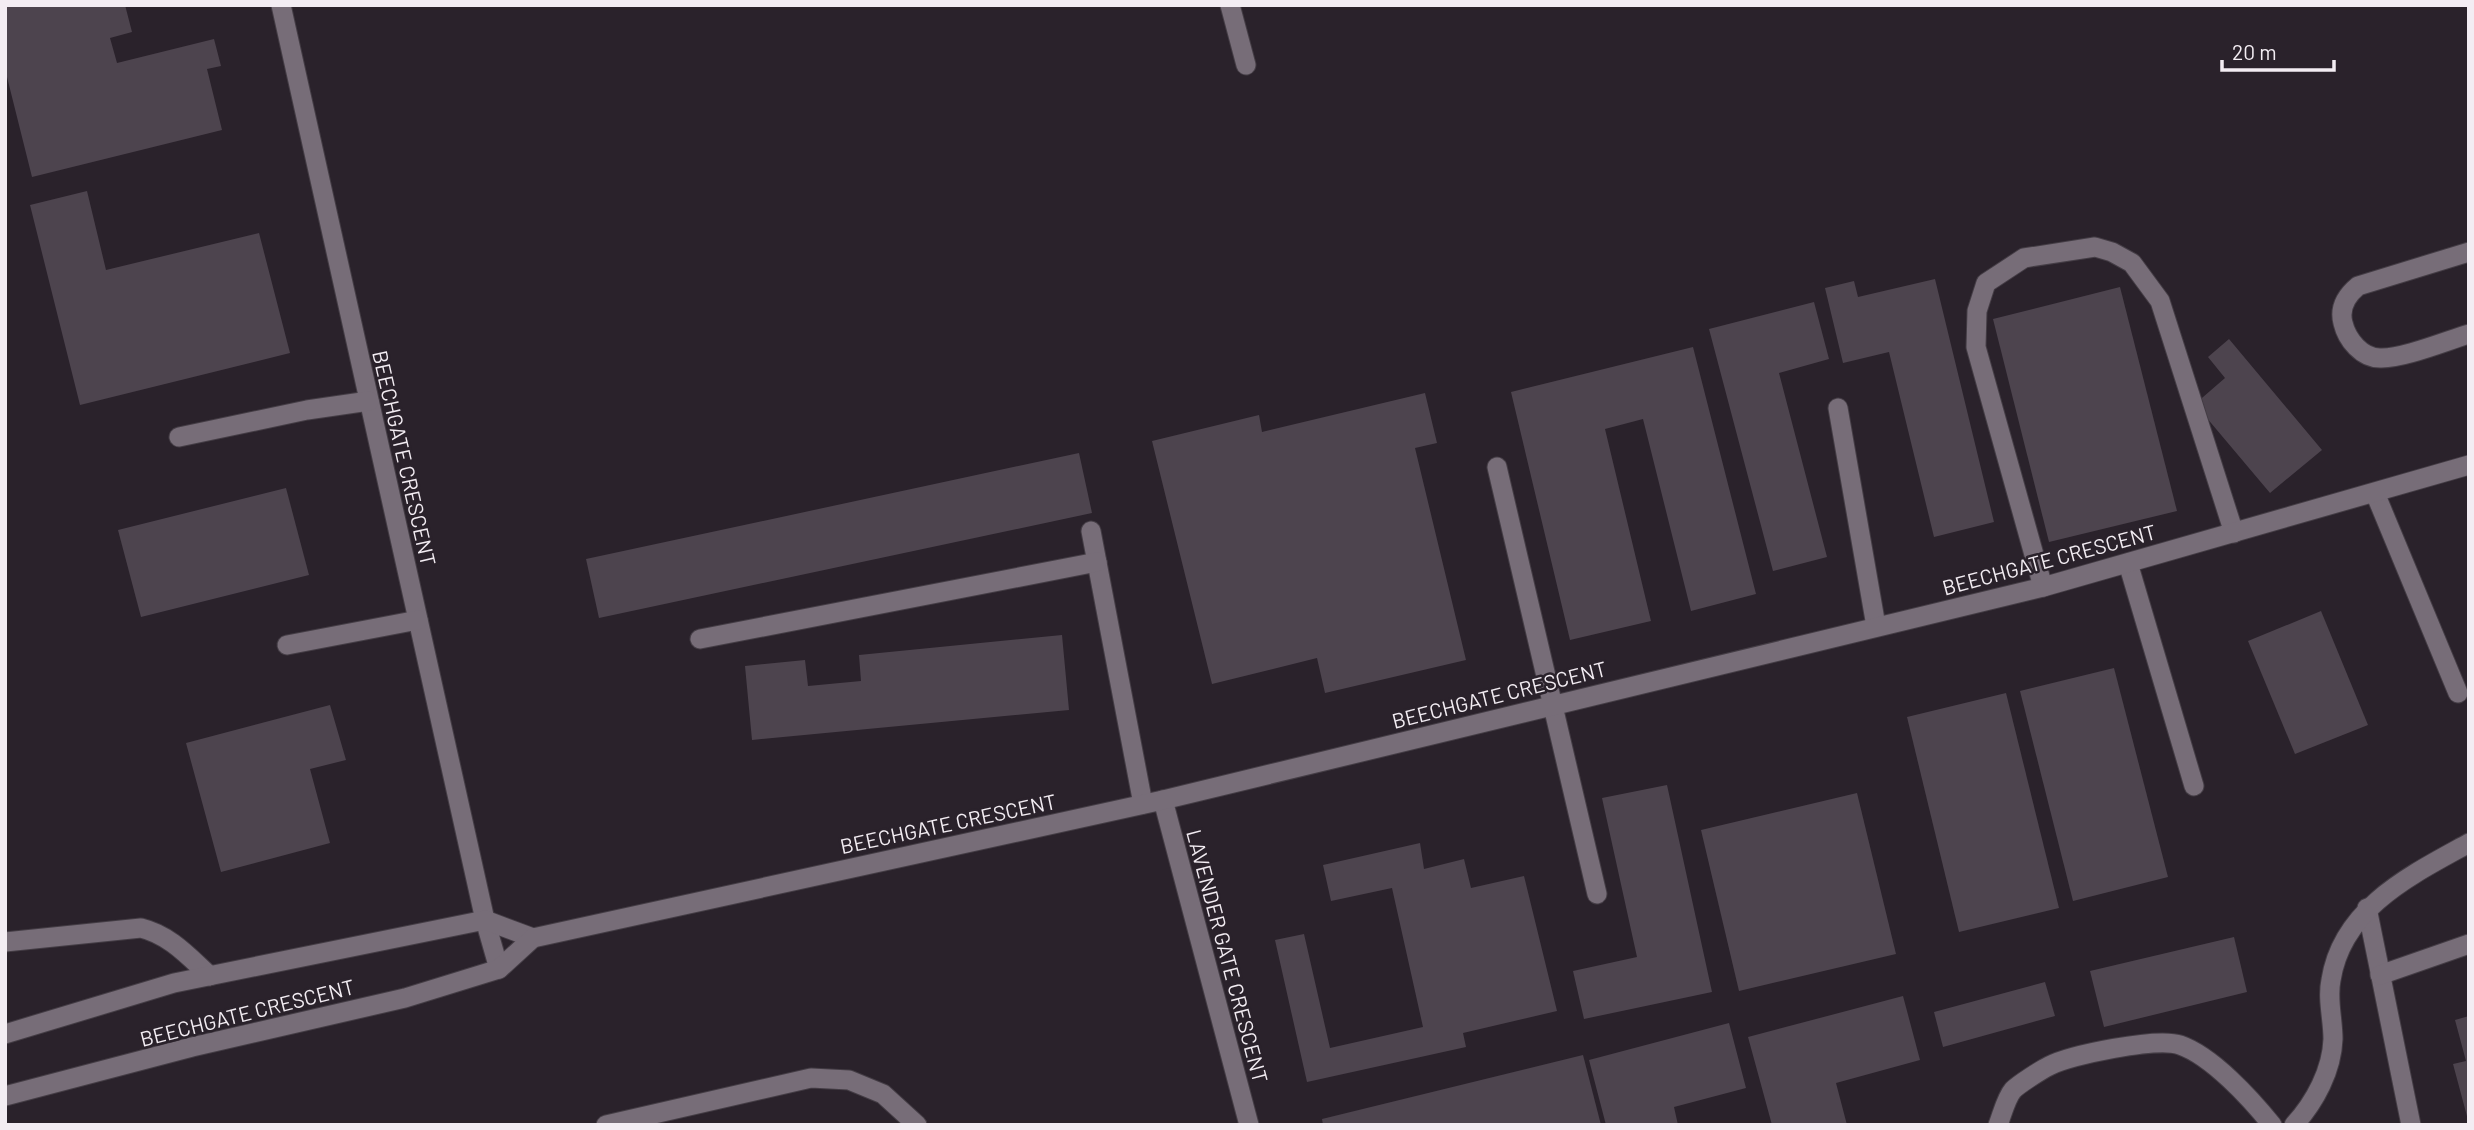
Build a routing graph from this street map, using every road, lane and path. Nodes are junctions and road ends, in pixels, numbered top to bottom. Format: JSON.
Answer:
{"nodes":[{"id":1,"x":281,"y":5,"type":"edge"},
{"id":2,"x":1230,"y":5,"type":"edge"},
{"id":3,"x":1246,"y":65,"type":"dead end"},
{"id":4,"x":2469,"y":252,"type":"edge"},
{"id":5,"x":2469,"y":334,"type":"edge"},
{"id":6,"x":369,"y":401,"type":"junction"},
{"id":7,"x":1838,"y":408,"type":"dead end"},
{"id":8,"x":179,"y":437,"type":"dead end"},
{"id":9,"x":2469,"y":465,"type":"edge"},
{"id":10,"x":1497,"y":467,"type":"dead end"},
{"id":11,"x":2375,"y":493,"type":"junction"},
{"id":12,"x":1091,"y":531,"type":"dead end"},
{"id":13,"x":2234,"y":533,"type":"junction"},
{"id":14,"x":1097,"y":562,"type":"junction"},
{"id":15,"x":2128,"y":563,"type":"junction"},
{"id":16,"x":2043,"y":587,"type":"junction"},
{"id":17,"x":418,"y":620,"type":"junction"},
{"id":18,"x":1877,"y":626,"type":"junction"},
{"id":19,"x":700,"y":639,"type":"dead end"},
{"id":20,"x":287,"y":646,"type":"dead end"},
{"id":21,"x":2458,"y":693,"type":"dead end"},
{"id":22,"x":1553,"y":704,"type":"junction"},
{"id":23,"x":2194,"y":786,"type":"dead end"},
{"id":24,"x":1153,"y":802,"type":"junction"},
{"id":25,"x":2469,"y":843,"type":"edge"},
{"id":26,"x":1597,"y":894,"type":"dead end"},
{"id":27,"x":2367,"y":908,"type":"junction"},
{"id":28,"x":485,"y":920,"type":"junction"},
{"id":29,"x":533,"y":938,"type":"junction"},
{"id":30,"x":5,"y":942,"type":"edge"},
{"id":31,"x":2469,"y":944,"type":"edge"},
{"id":32,"x":499,"y":970,"type":"junction"},
{"id":33,"x":2380,"y":975,"type":"junction"},
{"id":34,"x":211,"y":976,"type":"junction"},
{"id":35,"x":5,"y":1034,"type":"edge"},
{"id":36,"x":5,"y":1096,"type":"edge"},
{"id":37,"x":606,"y":1125,"type":"edge"},
{"id":38,"x":917,"y":1125,"type":"edge"},
{"id":39,"x":1249,"y":1125,"type":"edge"},
{"id":40,"x":1998,"y":1125,"type":"edge"},
{"id":41,"x":2272,"y":1125,"type":"edge"},
{"id":42,"x":2294,"y":1125,"type":"edge"},
{"id":43,"x":2411,"y":1125,"type":"edge"}],
"edges":[{"from":1,"to":6,"type":"lane","name":"BEECHGATE CRESCENT"},
{"from":2,"to":3,"type":"lane"},
{"from":4,"to":5,"type":"lane"},
{"from":6,"to":8,"type":"lane"},
{"from":6,"to":17,"type":"lane","name":"BEECHGATE CRESCENT"},
{"from":7,"to":18,"type":"lane"},
{"from":9,"to":11,"type":"lane","name":"BEECHGATE CRESCENT"},
{"from":10,"to":22,"type":"lane"},
{"from":11,"to":13,"type":"lane","name":"BEECHGATE CRESCENT"},
{"from":11,"to":21,"type":"lane"},
{"from":12,"to":14,"type":"lane","name":"LAVENDER GATE CRESCENT"},
{"from":13,"to":15,"type":"lane","name":"BEECHGATE CRESCENT"},
{"from":13,"to":16,"type":"lane"},
{"from":14,"to":19,"type":"lane"},
{"from":14,"to":24,"type":"lane","name":"LAVENDER GATE CRESCENT"},
{"from":15,"to":16,"type":"lane","name":"BEECHGATE CRESCENT"},
{"from":15,"to":23,"type":"lane"},
{"from":16,"to":18,"type":"lane","name":"BEECHGATE CRESCENT"},
{"from":17,"to":20,"type":"lane"},
{"from":17,"to":28,"type":"lane","name":"BEECHGATE CRESCENT"},
{"from":18,"to":22,"type":"lane","name":"BEECHGATE CRESCENT"},
{"from":22,"to":24,"type":"lane","name":"BEECHGATE CRESCENT"},
{"from":22,"to":26,"type":"lane"},
{"from":24,"to":29,"type":"lane","name":"BEECHGATE CRESCENT"},
{"from":24,"to":39,"type":"lane","name":"LAVENDER GATE CRESCENT"},
{"from":25,"to":27,"type":"lane"},
{"from":27,"to":33,"type":"lane"},
{"from":27,"to":42,"type":"lane"},
{"from":28,"to":29,"type":"lane"},
{"from":28,"to":32,"type":"lane","name":"BEECHGATE CRESCENT"},
{"from":28,"to":34,"type":"lane","name":"BEECHGATE CRESCENT"},
{"from":29,"to":32,"type":"lane","name":"BEECHGATE CRESCENT"},
{"from":30,"to":34,"type":"lane"},
{"from":31,"to":33,"type":"lane"},
{"from":32,"to":36,"type":"lane","name":"BEECHGATE CRESCENT"},
{"from":33,"to":43,"type":"lane"},
{"from":34,"to":35,"type":"lane","name":"BEECHGATE CRESCENT"},
{"from":37,"to":38,"type":"lane"},
{"from":40,"to":41,"type":"lane"}]}
